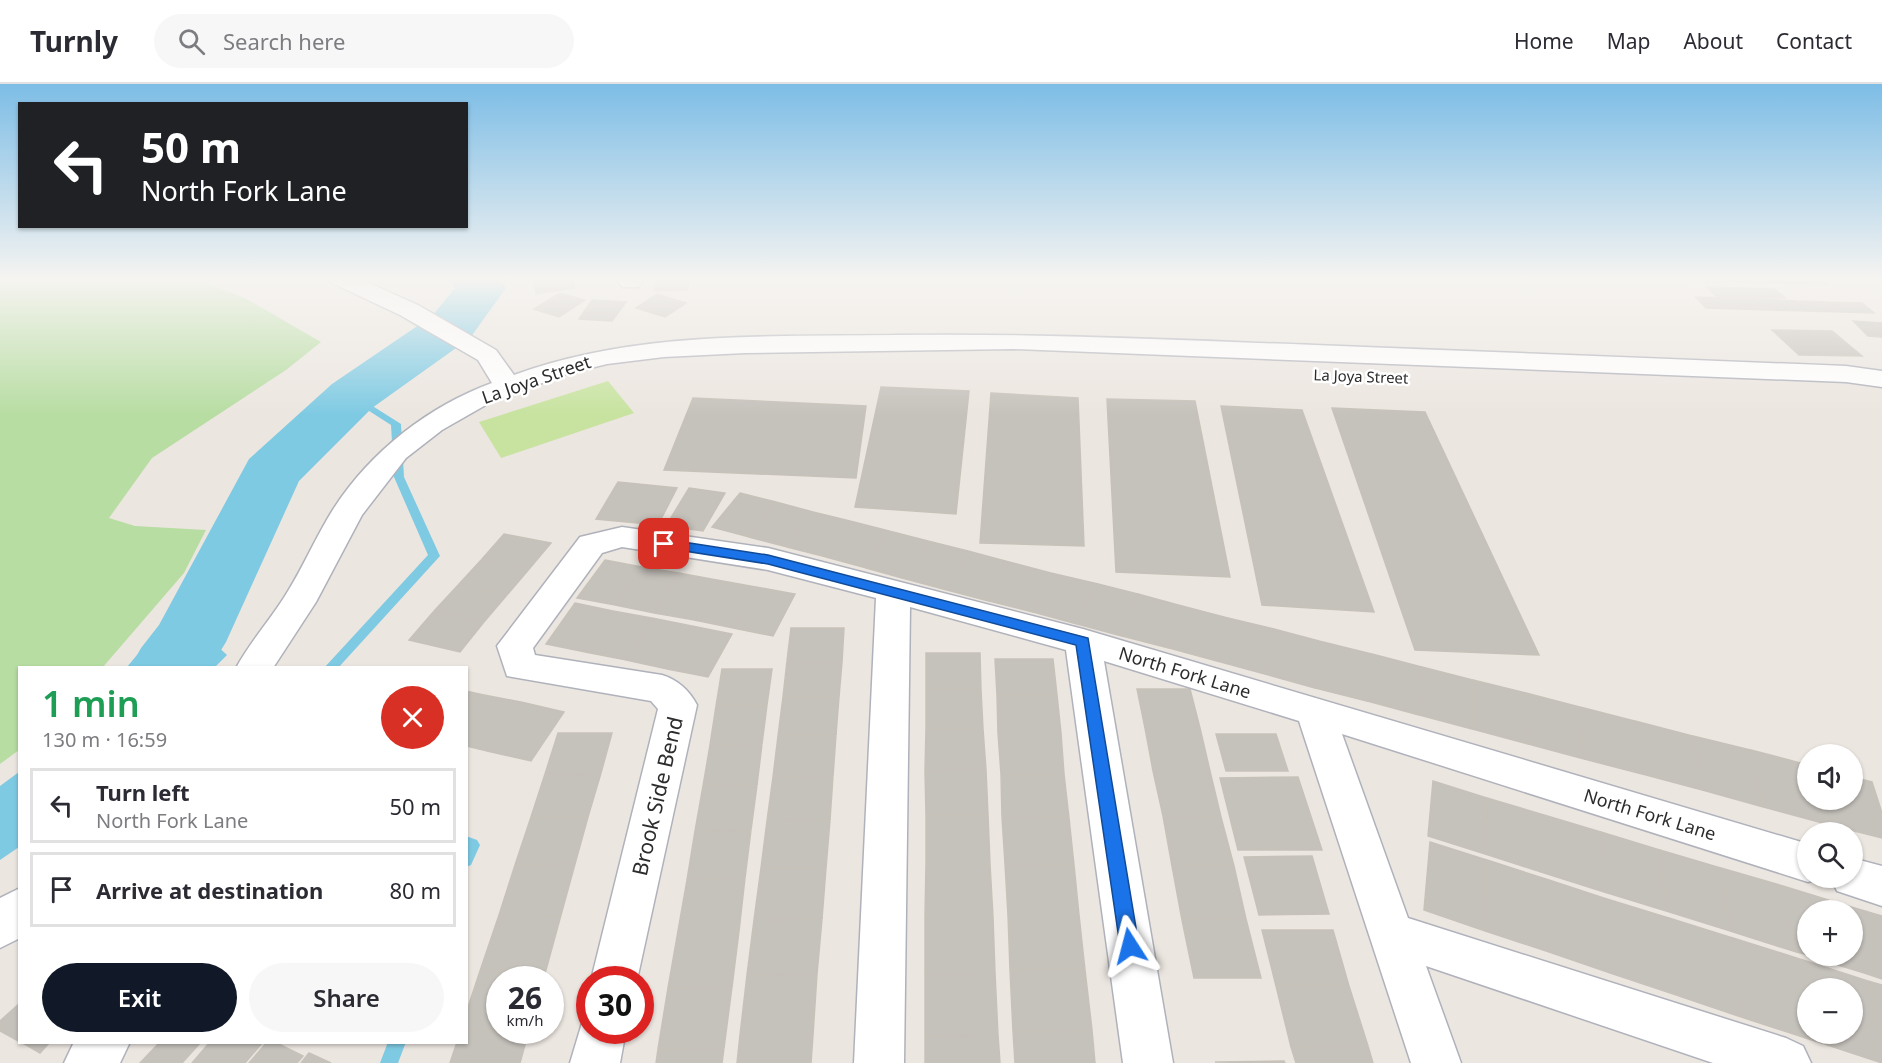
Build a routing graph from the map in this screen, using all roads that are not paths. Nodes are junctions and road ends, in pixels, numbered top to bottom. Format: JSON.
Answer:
{"nodes":[{"id":1,"x":432,"y":324,"type":"edge"},
{"id":2,"x":841,"y":344,"type":"junction"},
{"id":3,"x":1882,"y":379,"type":"edge"},
{"id":4,"x":494,"y":391,"type":"junction"},
{"id":5,"x":1882,"y":394,"type":"edge"},
{"id":6,"x":893,"y":591,"type":"junction"},
{"id":7,"x":1083,"y":642,"type":"junction"},
{"id":8,"x":255,"y":666,"type":"edge"},
{"id":9,"x":520,"y":666,"type":"joint"},
{"id":10,"x":1316,"y":711,"type":"junction"},
{"id":11,"x":1797,"y":860,"type":"edge"},
{"id":12,"x":1863,"y":880,"type":"edge"},
{"id":13,"x":1882,"y":886,"type":"edge"},
{"id":14,"x":18,"y":910,"type":"edge"},
{"id":15,"x":0,"y":927,"type":"edge"},
{"id":16,"x":1391,"y":933,"type":"junction"},
{"id":17,"x":617,"y":966,"type":"edge"},
{"id":18,"x":104,"y":1044,"type":"edge"},
{"id":19,"x":599,"y":1044,"type":"edge"},
{"id":20,"x":89,"y":1063,"type":"edge"},
{"id":21,"x":595,"y":1063,"type":"edge"},
{"id":22,"x":879,"y":1063,"type":"edge"},
{"id":23,"x":1148,"y":1063,"type":"edge"},
{"id":24,"x":1436,"y":1063,"type":"edge"},
{"id":25,"x":1786,"y":1063,"type":"edge"}],
"edges":[{"from":1,"to":4,"type":"street"},
{"from":2,"to":3,"type":"street","name":"La Joya Street"},
{"from":2,"to":4,"type":"street","name":"La Joya Street"},
{"from":2,"to":5,"type":"street","name":"La Joya Street"},
{"from":4,"to":8,"type":"street","name":"La Joya Street"},
{"from":6,"to":7,"type":"street","name":"North Fork Lane"},
{"from":6,"to":9,"type":"street","name":"North Fork Lane"},
{"from":6,"to":22,"type":"street"},
{"from":7,"to":10,"type":"street","name":"North Fork Lane"},
{"from":7,"to":23,"type":"street"},
{"from":9,"to":17,"type":"street","name":"Brook Side Bend"},
{"from":10,"to":11,"type":"street","name":"North Fork Lane"},
{"from":10,"to":16,"type":"street"},
{"from":12,"to":13,"type":"street"},
{"from":14,"to":15,"type":"street"},
{"from":16,"to":24,"type":"street"},
{"from":16,"to":25,"type":"street"},
{"from":18,"to":20,"type":"street"},
{"from":19,"to":21,"type":"street"}]}
